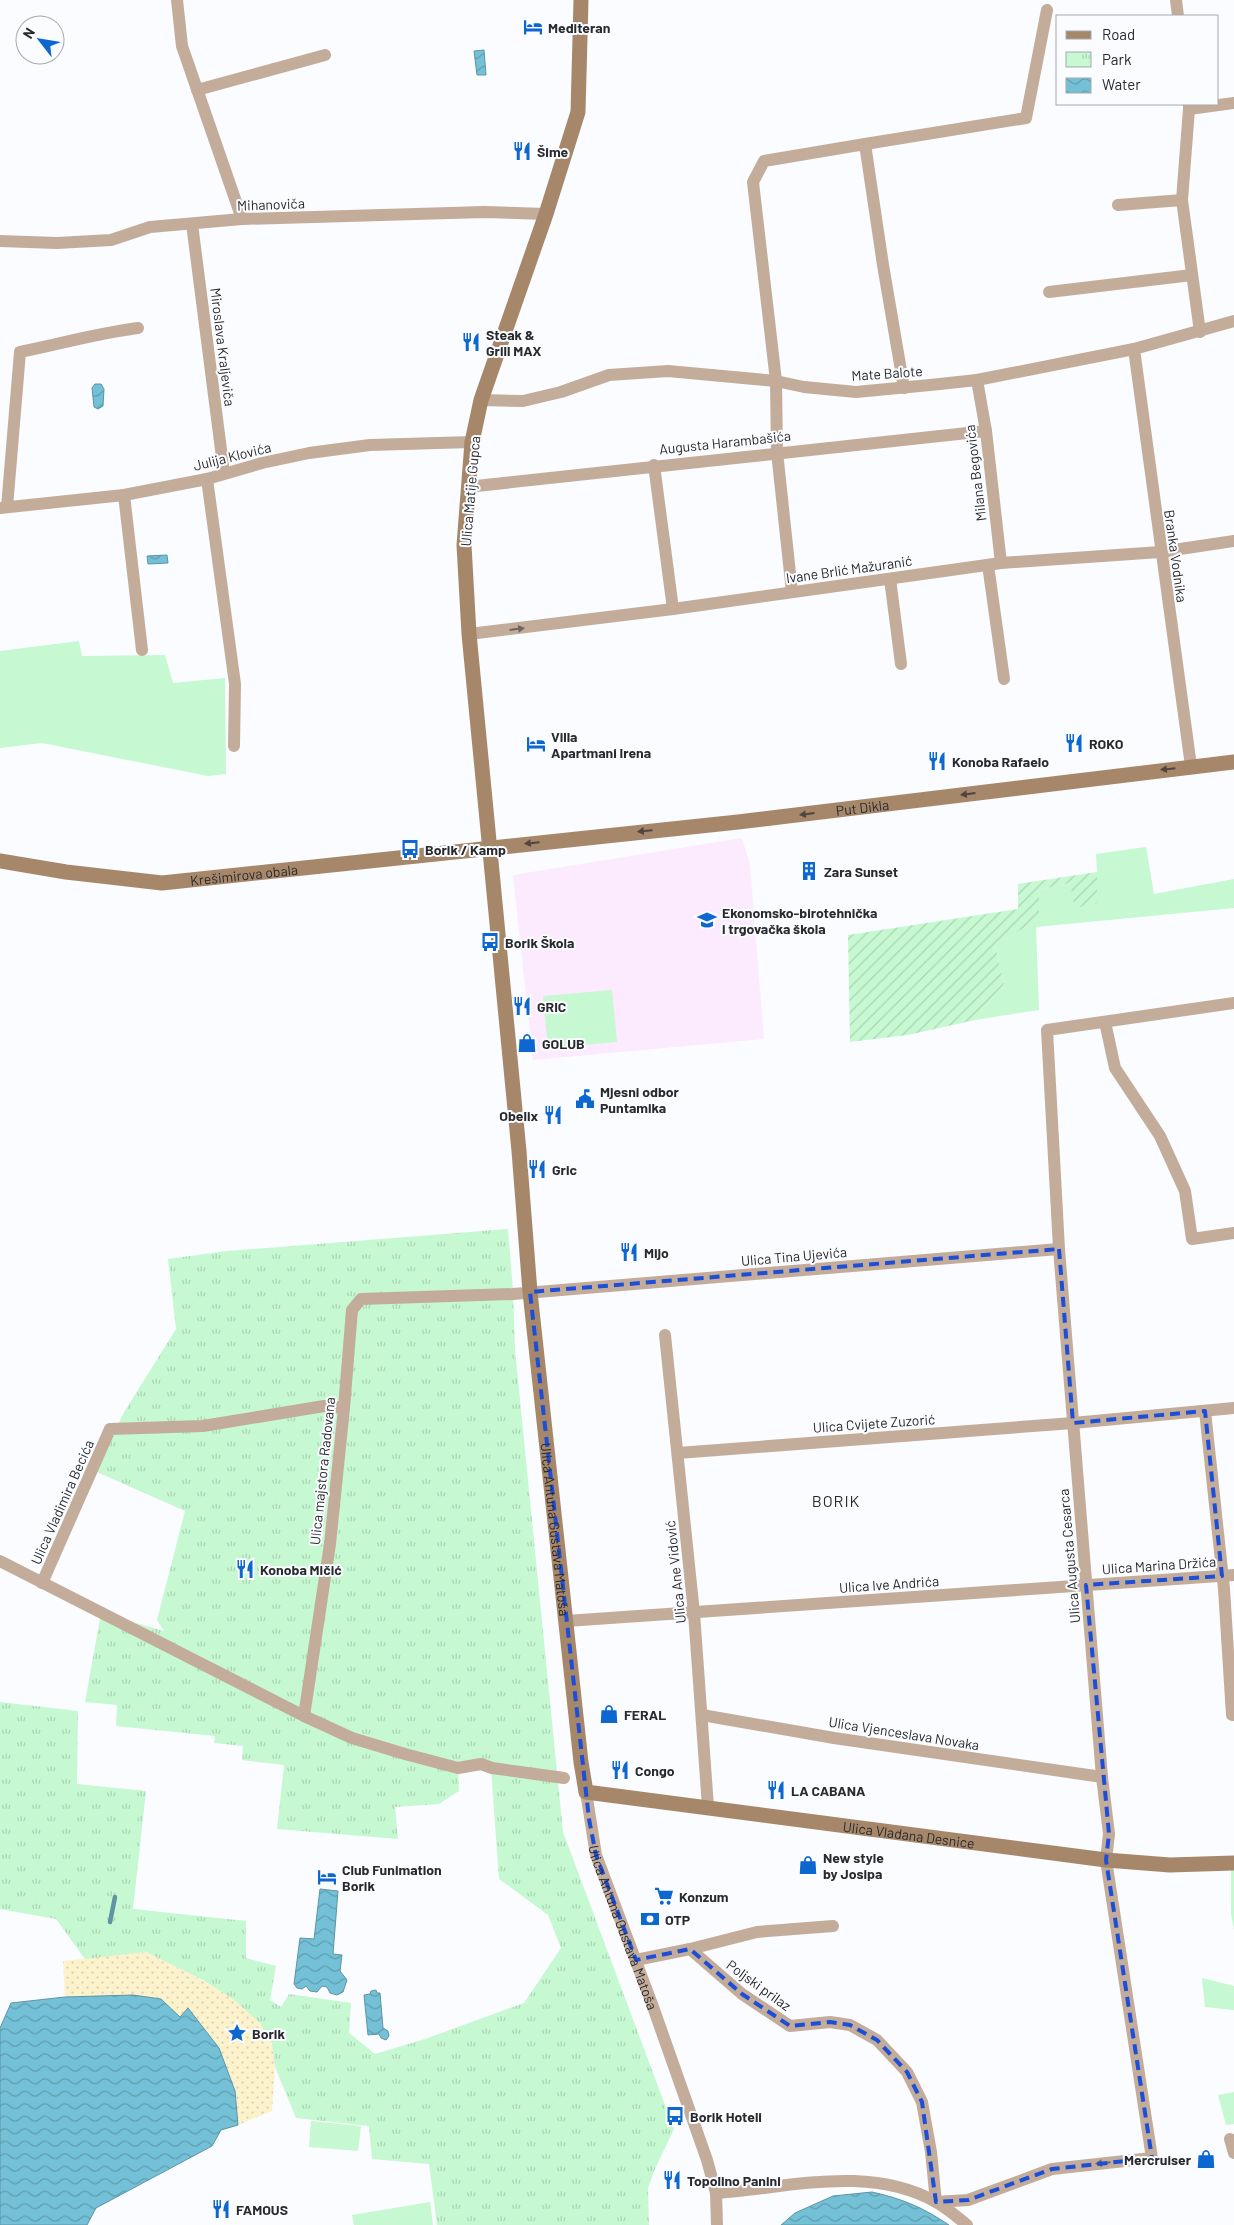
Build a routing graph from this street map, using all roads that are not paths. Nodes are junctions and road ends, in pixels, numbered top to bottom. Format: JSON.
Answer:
{"nodes":[{"id":1,"x":177,"y":0,"type":"edge"},
{"id":2,"x":581,"y":0,"type":"edge"},
{"id":3,"x":1176,"y":0,"type":"edge"},
{"id":4,"x":1047,"y":10,"type":"dead end"},
{"id":5,"x":1178,"y":15,"type":"edge"},
{"id":6,"x":325,"y":55,"type":"dead end"},
{"id":7,"x":197,"y":90,"type":"junction"},
{"id":8,"x":1234,"y":103,"type":"edge"},
{"id":9,"x":1219,"y":104,"type":"edge"},
{"id":10,"x":1204,"y":105,"type":"edge"},
{"id":11,"x":1189,"y":106,"type":"edge"},
{"id":12,"x":865,"y":144,"type":"junction"},
{"id":13,"x":1182,"y":200,"type":"junction"},
{"id":14,"x":1118,"y":205,"type":"dead end"},
{"id":15,"x":546,"y":214,"type":"junction"},
{"id":16,"x":242,"y":219,"type":"junction"},
{"id":17,"x":192,"y":224,"type":"junction"},
{"id":18,"x":0,"y":242,"type":"edge"},
{"id":19,"x":1192,"y":275,"type":"junction"},
{"id":20,"x":1049,"y":292,"type":"dead end"},
{"id":21,"x":1234,"y":321,"type":"edge"},
{"id":22,"x":138,"y":328,"type":"dead end"},
{"id":23,"x":1200,"y":332,"type":"junction"},
{"id":24,"x":1134,"y":350,"type":"junction"},
{"id":25,"x":977,"y":380,"type":"junction"},
{"id":26,"x":776,"y":381,"type":"junction"},
{"id":27,"x":904,"y":388,"type":"junction"},
{"id":28,"x":481,"y":400,"type":"junction"},
{"id":29,"x":986,"y":431,"type":"junction"},
{"id":30,"x":472,"y":442,"type":"junction"},
{"id":31,"x":777,"y":452,"type":"junction"},
{"id":32,"x":654,"y":465,"type":"junction"},
{"id":33,"x":224,"y":473,"type":"junction"},
{"id":34,"x":206,"y":479,"type":"junction"},
{"id":35,"x":467,"y":486,"type":"junction"},
{"id":36,"x":124,"y":495,"type":"junction"},
{"id":37,"x":3,"y":507,"type":"edge"},
{"id":38,"x":1234,"y":542,"type":"edge"},
{"id":39,"x":1160,"y":552,"type":"junction"},
{"id":40,"x":994,"y":564,"type":"junction"},
{"id":41,"x":890,"y":579,"type":"junction"},
{"id":42,"x":792,"y":592,"type":"junction"},
{"id":43,"x":673,"y":610,"type":"junction"},
{"id":44,"x":469,"y":634,"type":"junction"},
{"id":45,"x":142,"y":650,"type":"dead end"},
{"id":46,"x":901,"y":664,"type":"dead end"},
{"id":47,"x":1004,"y":679,"type":"dead end"},
{"id":48,"x":234,"y":746,"type":"dead end"},
{"id":49,"x":1234,"y":762,"type":"edge"},
{"id":50,"x":1191,"y":766,"type":"junction"},
{"id":51,"x":490,"y":847,"type":"junction"},
{"id":52,"x":0,"y":861,"type":"edge"},
{"id":53,"x":1234,"y":1003,"type":"edge"},
{"id":54,"x":1105,"y":1022,"type":"junction"},
{"id":55,"x":1234,"y":1233,"type":"edge"},
{"id":56,"x":1059,"y":1249,"type":"junction"},
{"id":57,"x":530,"y":1292,"type":"junction"},
{"id":58,"x":664,"y":1335,"type":"dead end"},
{"id":59,"x":344,"y":1408,"type":"junction"},
{"id":60,"x":1234,"y":1408,"type":"edge"},
{"id":61,"x":1204,"y":1411,"type":"junction"},
{"id":62,"x":1074,"y":1423,"type":"junction"},
{"id":63,"x":678,"y":1453,"type":"junction"},
{"id":64,"x":0,"y":1561,"type":"edge"},
{"id":65,"x":1228,"y":1576,"type":"edge"},
{"id":66,"x":42,"y":1583,"type":"junction"},
{"id":67,"x":1086,"y":1585,"type":"junction"},
{"id":68,"x":694,"y":1613,"type":"junction"},
{"id":69,"x":566,"y":1621,"type":"junction"},
{"id":70,"x":1233,"y":1715,"type":"edge"},
{"id":71,"x":304,"y":1716,"type":"junction"},
{"id":72,"x":702,"y":1716,"type":"junction"},
{"id":73,"x":1102,"y":1777,"type":"junction"},
{"id":74,"x":564,"y":1778,"type":"dead end"},
{"id":75,"x":586,"y":1792,"type":"junction"},
{"id":76,"x":708,"y":1807,"type":"junction"},
{"id":77,"x":1106,"y":1860,"type":"junction"},
{"id":78,"x":1234,"y":1863,"type":"edge"},
{"id":79,"x":833,"y":1926,"type":"dead end"},
{"id":80,"x":690,"y":1949,"type":"junction"},
{"id":81,"x":636,"y":1960,"type":"junction"},
{"id":82,"x":1230,"y":2140,"type":"dead end"},
{"id":83,"x":1234,"y":2153,"type":"edge"},
{"id":84,"x":716,"y":2193,"type":"junction"},
{"id":85,"x":936,"y":2202,"type":"junction"},
{"id":86,"x":717,"y":2225,"type":"edge"},
{"id":87,"x":967,"y":2225,"type":"edge"}],
"edges":[{"from":1,"to":7,"type":"street"},
{"from":2,"to":15,"type":"street","name":"Ulica Matije Gupca"},
{"from":3,"to":5,"type":"street"},
{"from":4,"to":12,"type":"street"},
{"from":6,"to":7,"type":"street"},
{"from":7,"to":16,"type":"street"},
{"from":8,"to":9,"type":"street"},
{"from":10,"to":11,"type":"street"},
{"from":11,"to":13,"type":"street"},
{"from":12,"to":26,"type":"street"},
{"from":12,"to":27,"type":"street"},
{"from":13,"to":14,"type":"street"},
{"from":13,"to":19,"type":"street"},
{"from":15,"to":16,"type":"street","name":"Mihanoviča"},
{"from":15,"to":28,"type":"street","name":"Ulica Matije Gupca"},
{"from":16,"to":17,"type":"street","name":"Mihanoviča"},
{"from":17,"to":18,"type":"street","name":"Mihanoviča"},
{"from":17,"to":33,"type":"street","name":"Miroslava Kraljeviča"},
{"from":19,"to":20,"type":"street"},
{"from":19,"to":23,"type":"street"},
{"from":21,"to":23,"type":"street","name":"Mate Balote"},
{"from":22,"to":37,"type":"street"},
{"from":23,"to":24,"type":"street","name":"Mate Balote"},
{"from":24,"to":25,"type":"street","name":"Mate Balote"},
{"from":24,"to":39,"type":"street","name":"Branka Vodnika"},
{"from":25,"to":27,"type":"street","name":"Mate Balote"},
{"from":25,"to":29,"type":"street","name":"Milana Begovića"},
{"from":26,"to":27,"type":"street","name":"Mate Balote"},
{"from":26,"to":28,"type":"street","name":"Mate Balote"},
{"from":26,"to":31,"type":"street"},
{"from":28,"to":30,"type":"street","name":"Ulica Matije Gupca"},
{"from":29,"to":31,"type":"street","name":"Augusta Harambašića"},
{"from":29,"to":40,"type":"street","name":"Milana Begovića"},
{"from":30,"to":33,"type":"street","name":"Julija Klovića"},
{"from":30,"to":35,"type":"street","name":"Ulica Matije Gupca"},
{"from":31,"to":32,"type":"street","name":"Augusta Harambašića"},
{"from":31,"to":42,"type":"street"},
{"from":32,"to":35,"type":"street","name":"Augusta Harambašića"},
{"from":32,"to":43,"type":"street"},
{"from":33,"to":34,"type":"street","name":"Julija Klovića"},
{"from":34,"to":36,"type":"street","name":"Julija Klovića"},
{"from":34,"to":48,"type":"street"},
{"from":35,"to":44,"type":"street","name":"Ulica Matije Gupca"},
{"from":36,"to":37,"type":"street","name":"Julija Klovića"},
{"from":36,"to":45,"type":"street"},
{"from":38,"to":39,"type":"street","name":"Ivane Brlić Mažuranić"},
{"from":39,"to":40,"type":"street","name":"Ivane Brlić Mažuranić"},
{"from":39,"to":50,"type":"street","name":"Branka Vodnika"},
{"from":40,"to":41,"type":"street","name":"Ivane Brlić Mažuranić"},
{"from":40,"to":47,"type":"street","name":"Milana Begovića"},
{"from":41,"to":42,"type":"street","name":"Ivane Brlić Mažuranić"},
{"from":41,"to":46,"type":"street"},
{"from":42,"to":43,"type":"street","name":"Ivane Brlić Mažuranić"},
{"from":44,"to":43,"type":"street","name":"Ivane Brlić Mažuranić","one_way":true},
{"from":44,"to":51,"type":"street","name":"Ulica Matije Gupca"},
{"from":49,"to":50,"type":"street","name":"Put Dikla"},
{"from":50,"to":51,"type":"street","name":"Put Dikla","one_way":true},
{"from":51,"to":52,"type":"street","name":"Krešimirova obala"},
{"from":51,"to":57,"type":"street","name":"Ulica Antuna Gustava Matoša"},
{"from":53,"to":54,"type":"street"},
{"from":54,"to":55,"type":"street"},
{"from":54,"to":56,"type":"street","name":"Ulica Augusta Cesarca"},
{"from":56,"to":57,"type":"street","name":"Ulica Tina Ujevića"},
{"from":56,"to":62,"type":"street","name":"Ulica Augusta Cesarca"},
{"from":57,"to":59,"type":"street","name":"Ulica majstora Radovana"},
{"from":57,"to":69,"type":"street","name":"Ulica Antuna Gustava Matoša"},
{"from":58,"to":63,"type":"street","name":"Ulica Ane Vidović"},
{"from":59,"to":66,"type":"street","name":"Ulica Vladimira Becića"},
{"from":59,"to":71,"type":"street","name":"Ulica majstora Radovana"},
{"from":60,"to":61,"type":"street","name":"Ulica Cvijete Zuzorić"},
{"from":61,"to":62,"type":"street","name":"Ulica Cvijete Zuzorić"},
{"from":61,"to":65,"type":"street"},
{"from":62,"to":63,"type":"street","name":"Ulica Cvijete Zuzorić"},
{"from":62,"to":67,"type":"street","name":"Ulica Augusta Cesarca"},
{"from":63,"to":68,"type":"street","name":"Ulica Ane Vidović"},
{"from":64,"to":66,"type":"street"},
{"from":65,"to":67,"type":"street","name":"Ulica Marina Držića"},
{"from":65,"to":70,"type":"street"},
{"from":66,"to":71,"type":"street"},
{"from":67,"to":68,"type":"street","name":"Ulica Ive Andrića"},
{"from":67,"to":73,"type":"street","name":"Ulica Augusta Cesarca"},
{"from":68,"to":69,"type":"street","name":"Ulica Ive Andrića"},
{"from":68,"to":72,"type":"street","name":"Ulica Ane Vidović"},
{"from":69,"to":75,"type":"street","name":"Ulica Antuna Gustava Matoša"},
{"from":71,"to":74,"type":"street"},
{"from":72,"to":73,"type":"street","name":"Ulica Vjenceslava Novaka"},
{"from":72,"to":76,"type":"street","name":"Ulica Ane Vidović"},
{"from":73,"to":77,"type":"street","name":"Ulica Augusta Cesarca"},
{"from":75,"to":76,"type":"street","name":"Ulica Vladana Desnice"},
{"from":75,"to":81,"type":"street","name":"Ulica Antuna Gustava Matoša"},
{"from":76,"to":77,"type":"street","name":"Ulica Vladana Desnice"},
{"from":77,"to":78,"type":"street","name":"Ulica Vladana Desnice"},
{"from":77,"to":85,"type":"street","name":"Ulica Augusta Cesarca","one_way":true},
{"from":79,"to":80,"type":"street"},
{"from":80,"to":81,"type":"street"},
{"from":80,"to":85,"type":"street","name":"Poljski prilaz"},
{"from":81,"to":84,"type":"street","name":"Ulica Antuna Gustava Matoša"},
{"from":82,"to":83,"type":"street"},
{"from":84,"to":85,"type":"street"},
{"from":84,"to":86,"type":"street","name":"Ulica Antuna Gustava Matoša"},
{"from":85,"to":87,"type":"street"}]}
